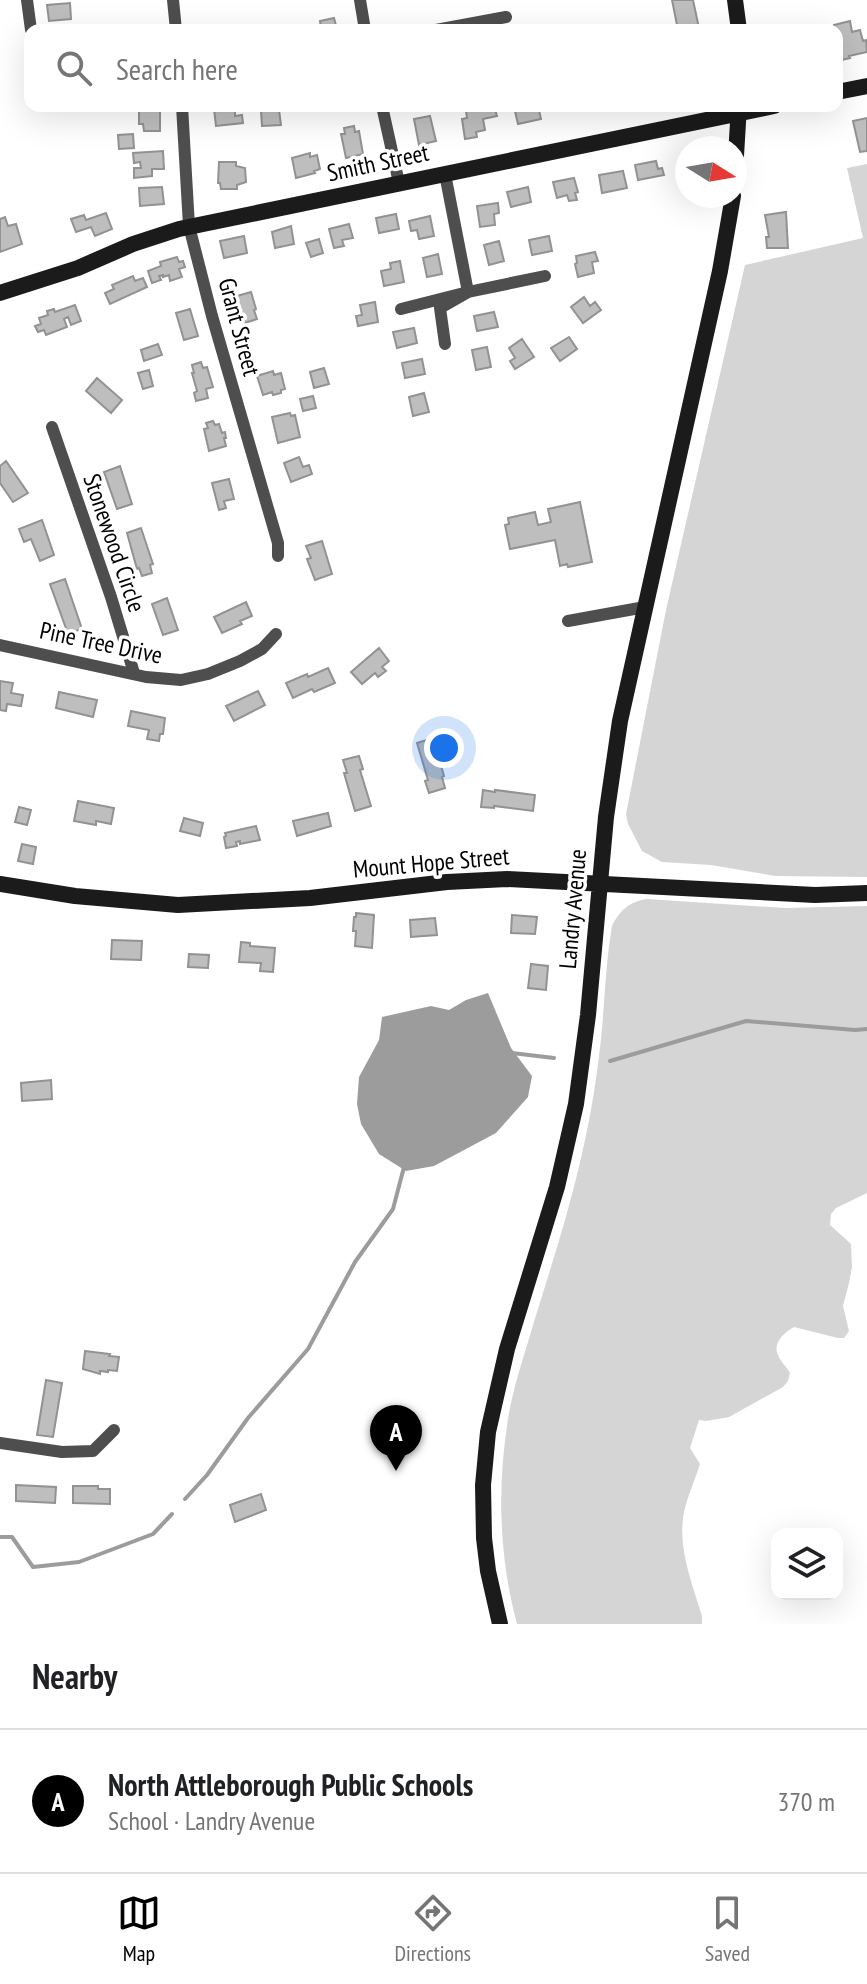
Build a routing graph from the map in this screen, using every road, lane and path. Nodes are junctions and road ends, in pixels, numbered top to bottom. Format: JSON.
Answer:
{"nodes":[{"id":1,"x":27,"y":0,"type":"edge"},
{"id":2,"x":173,"y":0,"type":"edge"},
{"id":3,"x":360,"y":0,"type":"edge"},
{"id":4,"x":735,"y":0,"type":"edge"},
{"id":5,"x":506,"y":17,"type":"dead end"},
{"id":6,"x":30,"y":24,"type":"edge"},
{"id":7,"x":175,"y":24,"type":"edge"},
{"id":8,"x":364,"y":24,"type":"edge"},
{"id":9,"x":468,"y":24,"type":"edge"},
{"id":10,"x":738,"y":24,"type":"edge"},
{"id":11,"x":867,"y":86,"type":"edge"},
{"id":12,"x":843,"y":91,"type":"edge"},
{"id":13,"x":182,"y":112,"type":"edge"},
{"id":14,"x":383,"y":112,"type":"edge"},
{"id":15,"x":730,"y":112,"type":"edge"},
{"id":16,"x":739,"y":112,"type":"edge"},
{"id":17,"x":737,"y":136,"type":"edge"},
{"id":18,"x":445,"y":174,"type":"junction"},
{"id":19,"x":399,"y":183,"type":"junction"},
{"id":20,"x":731,"y":208,"type":"edge"},
{"id":21,"x":189,"y":226,"type":"junction"},
{"id":22,"x":545,"y":276,"type":"dead end"},
{"id":23,"x":468,"y":292,"type":"junction"},
{"id":24,"x":0,"y":293,"type":"edge"},
{"id":25,"x":401,"y":309,"type":"dead end"},
{"id":26,"x":445,"y":344,"type":"dead end"},
{"id":27,"x":52,"y":427,"type":"dead end"},
{"id":28,"x":278,"y":556,"type":"dead end"},
{"id":29,"x":645,"y":607,"type":"junction"},
{"id":30,"x":568,"y":621,"type":"dead end"},
{"id":31,"x":276,"y":634,"type":"dead end"},
{"id":32,"x":0,"y":645,"type":"edge"},
{"id":33,"x":134,"y":673,"type":"junction"},
{"id":34,"x":0,"y":884,"type":"edge"},
{"id":35,"x":599,"y":885,"type":"junction"},
{"id":36,"x":867,"y":893,"type":"edge"},
{"id":37,"x":114,"y":1430,"type":"dead end"},
{"id":38,"x":0,"y":1443,"type":"edge"},
{"id":39,"x":500,"y":1624,"type":"edge"}],
"edges":[{"from":1,"to":6,"type":"street"},
{"from":2,"to":7,"type":"street"},
{"from":3,"to":8,"type":"street"},
{"from":4,"to":10,"type":"street"},
{"from":5,"to":9,"type":"street"},
{"from":11,"to":12,"type":"street"},
{"from":13,"to":21,"type":"street","name":"Grant Street"},
{"from":14,"to":19,"type":"street"},
{"from":15,"to":18,"type":"street","name":"Smith Street"},
{"from":16,"to":17,"type":"street"},
{"from":18,"to":19,"type":"street","name":"Smith Street"},
{"from":18,"to":23,"type":"street"},
{"from":19,"to":21,"type":"street","name":"Smith Street"},
{"from":20,"to":29,"type":"street","name":"Landry Avenue"},
{"from":21,"to":24,"type":"street","name":"Smith Street"},
{"from":21,"to":28,"type":"street","name":"Grant Street"},
{"from":22,"to":23,"type":"street"},
{"from":23,"to":25,"type":"street"},
{"from":23,"to":26,"type":"street"},
{"from":27,"to":33,"type":"street","name":"Stonewood Circle"},
{"from":29,"to":30,"type":"street"},
{"from":29,"to":35,"type":"street","name":"Landry Avenue"},
{"from":31,"to":33,"type":"street","name":"Pine Tree Drive"},
{"from":32,"to":33,"type":"street","name":"Pine Tree Drive"},
{"from":34,"to":35,"type":"street","name":"Mount Hope Street"},
{"from":35,"to":36,"type":"street","name":"Mount Hope Street"},
{"from":35,"to":39,"type":"street","name":"Landry Avenue"},
{"from":37,"to":38,"type":"street"}]}
